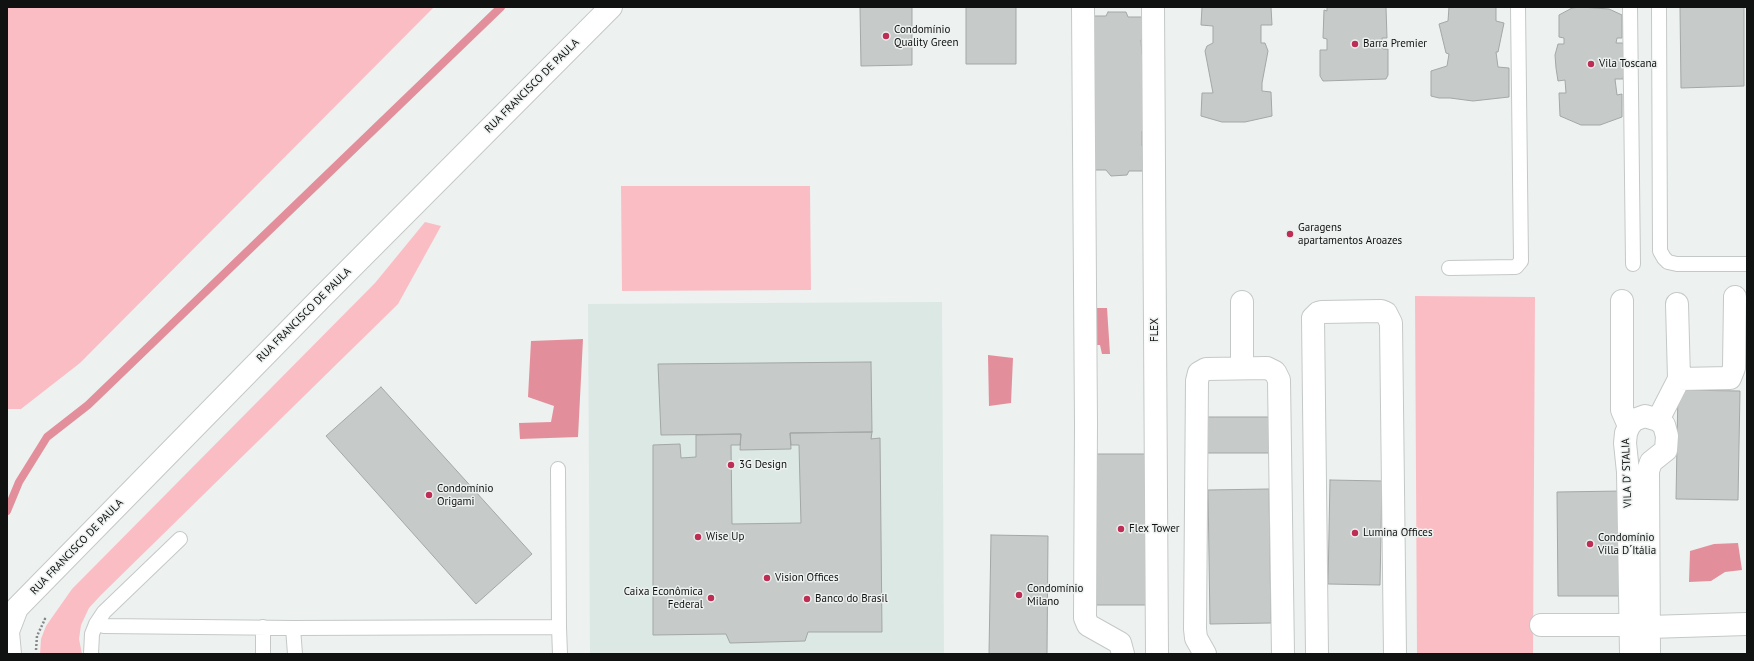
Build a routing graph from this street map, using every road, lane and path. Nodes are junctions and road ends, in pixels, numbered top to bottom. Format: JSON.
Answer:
{"nodes":[{"id":1,"x":611,"y":7,"type":"edge"},
{"id":2,"x":1083,"y":7,"type":"edge"},
{"id":3,"x":1153,"y":7,"type":"edge"},
{"id":4,"x":1518,"y":7,"type":"edge"},
{"id":5,"x":1630,"y":7,"type":"edge"},
{"id":6,"x":1659,"y":7,"type":"edge"},
{"id":7,"x":1633,"y":264,"type":"dead end"},
{"id":8,"x":1747,"y":264,"type":"edge"},
{"id":9,"x":1450,"y":268,"type":"dead end"},
{"id":10,"x":1735,"y":297,"type":"dead end"},
{"id":11,"x":1622,"y":301,"type":"dead end"},
{"id":12,"x":1242,"y":302,"type":"dead end"},
{"id":13,"x":1677,"y":304,"type":"dead end"},
{"id":14,"x":1242,"y":368,"type":"junction"},
{"id":15,"x":1679,"y":379,"type":"junction"},
{"id":16,"x":1658,"y":420,"type":"junction"},
{"id":17,"x":1629,"y":426,"type":"junction"},
{"id":18,"x":558,"y":469,"type":"dead end"},
{"id":19,"x":180,"y":539,"type":"dead end"},
{"id":20,"x":96,"y":624,"type":"junction"},
{"id":21,"x":1747,"y":624,"type":"edge"},
{"id":22,"x":1541,"y":625,"type":"dead end"},
{"id":23,"x":1640,"y":626,"type":"junction"},
{"id":24,"x":263,"y":627,"type":"junction"},
{"id":25,"x":559,"y":627,"type":"junction"},
{"id":26,"x":293,"y":628,"type":"junction"},
{"id":27,"x":8,"y":633,"type":"edge"},
{"id":28,"x":10,"y":654,"type":"edge"},
{"id":29,"x":91,"y":654,"type":"edge"},
{"id":30,"x":263,"y":654,"type":"edge"},
{"id":31,"x":295,"y":654,"type":"edge"},
{"id":32,"x":560,"y":654,"type":"edge"},
{"id":33,"x":1123,"y":654,"type":"edge"},
{"id":34,"x":1157,"y":654,"type":"edge"},
{"id":35,"x":1205,"y":654,"type":"edge"},
{"id":36,"x":1283,"y":654,"type":"edge"},
{"id":37,"x":1317,"y":654,"type":"edge"},
{"id":38,"x":1395,"y":654,"type":"edge"},
{"id":39,"x":1631,"y":654,"type":"edge"},
{"id":40,"x":1650,"y":654,"type":"edge"}],
"edges":[{"from":1,"to":27,"type":"street","name":"RUA FRANCISCO DE PAULA"},
{"from":2,"to":33,"type":"street"},
{"from":3,"to":34,"type":"street","name":"FLEX"},
{"from":4,"to":9,"type":"lane"},
{"from":5,"to":7,"type":"lane"},
{"from":6,"to":8,"type":"lane"},
{"from":10,"to":15,"type":"street"},
{"from":11,"to":17,"type":"street"},
{"from":12,"to":14,"type":"street"},
{"from":13,"to":15,"type":"street"},
{"from":14,"to":35,"type":"street"},
{"from":14,"to":36,"type":"street"},
{"from":15,"to":16,"type":"street"},
{"from":16,"to":17,"type":"street","name":"VILA D' STALIA"},
{"from":16,"to":23,"type":"street","name":"VILA D' STALIA"},
{"from":17,"to":23,"type":"street","name":"VILA D' STALIA"},
{"from":18,"to":25,"type":"lane"},
{"from":19,"to":20,"type":"lane"},
{"from":20,"to":24,"type":"lane"},
{"from":20,"to":29,"type":"lane"},
{"from":21,"to":23,"type":"street"},
{"from":22,"to":23,"type":"street"},
{"from":23,"to":39,"type":"street","name":"VILA D' STALIA"},
{"from":23,"to":40,"type":"street","name":"VILA D' STALIA"},
{"from":24,"to":26,"type":"lane"},
{"from":24,"to":30,"type":"lane"},
{"from":25,"to":26,"type":"lane"},
{"from":25,"to":32,"type":"lane"},
{"from":26,"to":31,"type":"lane"},
{"from":27,"to":28,"type":"street","name":"RUA FRANCISCO DE PAULA"},
{"from":37,"to":38,"type":"street"}]}
